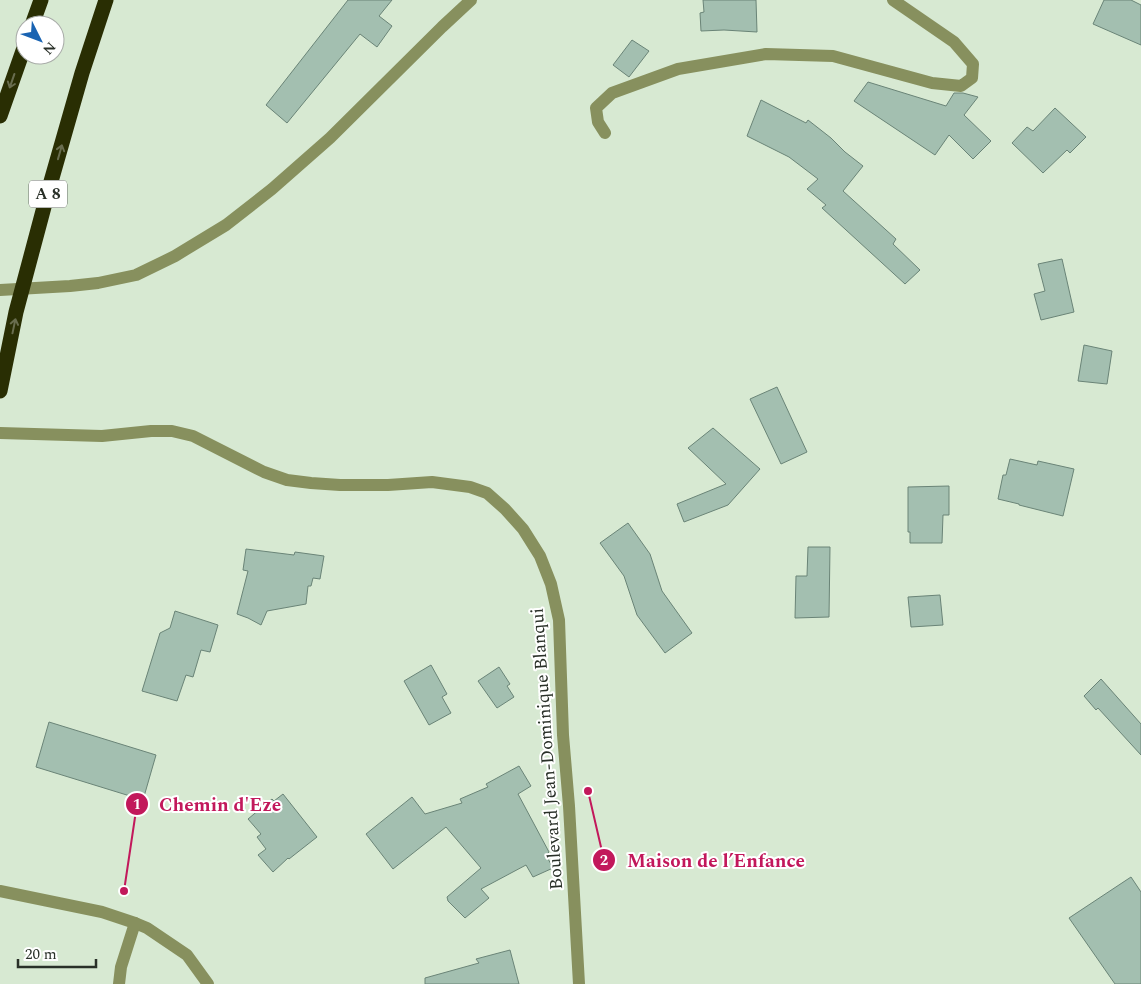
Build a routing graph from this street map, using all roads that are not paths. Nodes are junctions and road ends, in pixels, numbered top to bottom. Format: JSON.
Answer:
{"nodes":[{"id":1,"x":41,"y":0,"type":"edge"},
{"id":2,"x":106,"y":0,"type":"edge"},
{"id":3,"x":471,"y":0,"type":"edge"},
{"id":4,"x":893,"y":0,"type":"edge"},
{"id":5,"x":36,"y":15,"type":"edge"},
{"id":6,"x":18,"y":65,"type":"edge"},
{"id":7,"x":0,"y":116,"type":"edge"},
{"id":8,"x":605,"y":133,"type":"dead end"},
{"id":9,"x":0,"y":290,"type":"edge"},
{"id":10,"x":0,"y":391,"type":"edge"},
{"id":11,"x":0,"y":433,"type":"edge"},
{"id":12,"x":0,"y":891,"type":"edge"},
{"id":13,"x":135,"y":923,"type":"junction"},
{"id":14,"x":118,"y":984,"type":"edge"},
{"id":15,"x":208,"y":984,"type":"edge"},
{"id":16,"x":579,"y":984,"type":"edge"}],
"edges":[{"from":1,"to":5,"type":"highway"},
{"from":10,"to":2,"type":"highway","number":"A 8","one_way":true,"bridge":true},
{"from":3,"to":9,"type":"street"},
{"from":4,"to":8,"type":"street"},
{"from":6,"to":7,"type":"highway","one_way":true},
{"from":11,"to":16,"type":"street","name":"Boulevard Jean-Dominique Blanqui"},
{"from":12,"to":13,"type":"street"},
{"from":13,"to":14,"type":"street"},
{"from":13,"to":15,"type":"street"}]}
